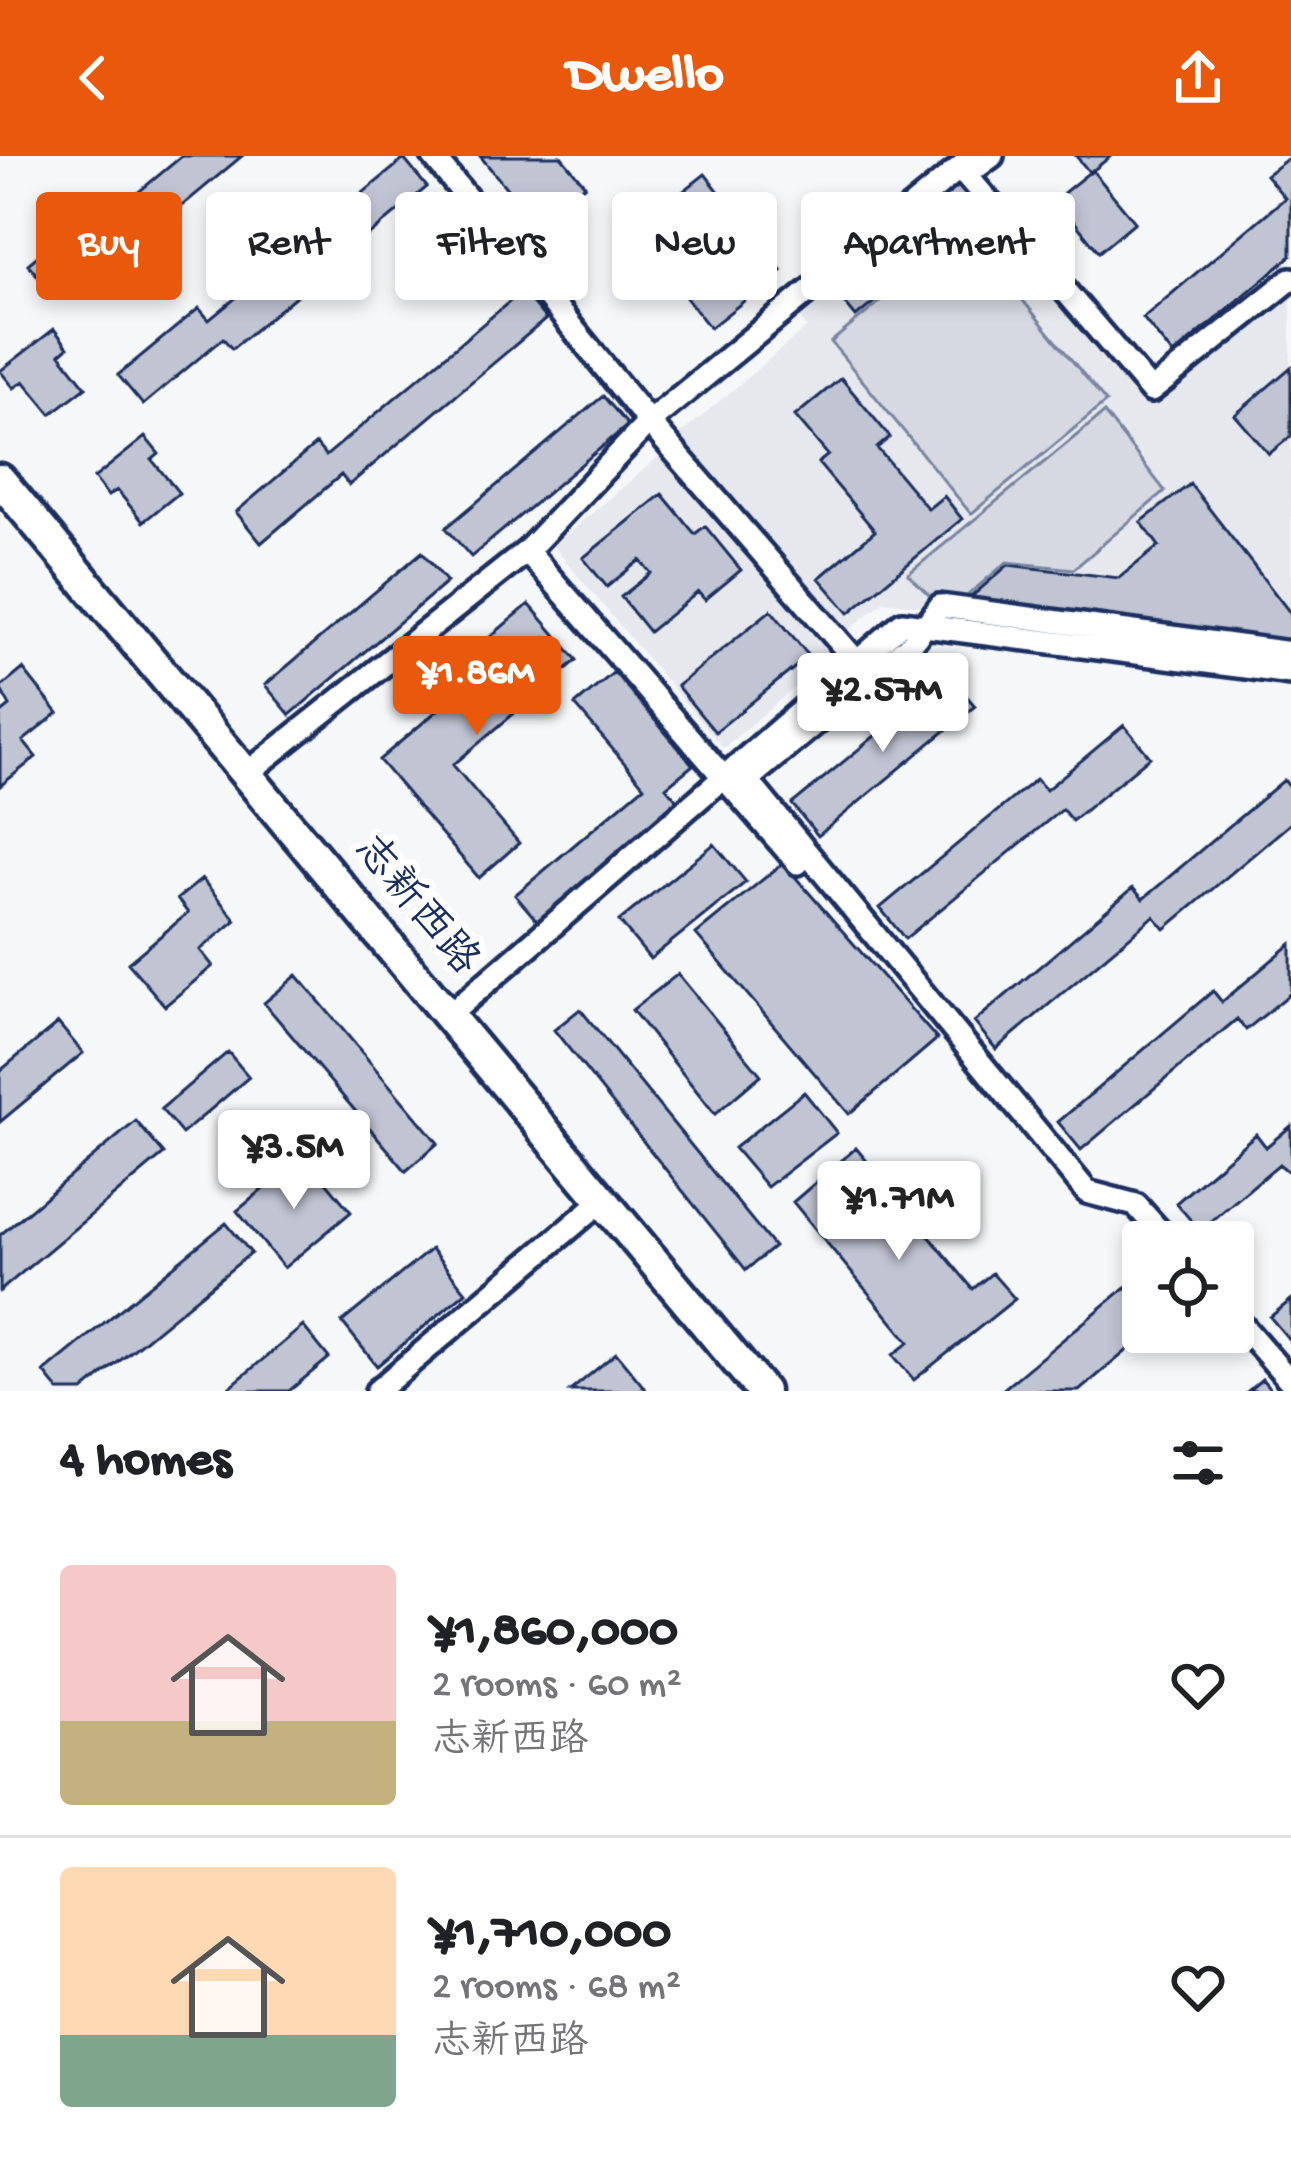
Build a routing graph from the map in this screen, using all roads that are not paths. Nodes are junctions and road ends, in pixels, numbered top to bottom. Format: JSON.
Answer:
{"nodes":[{"id":1,"x":434,"y":156,"type":"edge"},
{"id":2,"x":974,"y":156,"type":"edge"},
{"id":3,"x":992,"y":156,"type":"edge"},
{"id":4,"x":1291,"y":279,"type":"edge"},
{"id":5,"x":649,"y":422,"type":"junction"},
{"id":6,"x":0,"y":480,"type":"edge"},
{"id":7,"x":527,"y":551,"type":"junction"},
{"id":8,"x":926,"y":626,"type":"junction"},
{"id":9,"x":1291,"y":653,"type":"edge"},
{"id":10,"x":857,"y":662,"type":"junction"},
{"id":11,"x":1291,"y":673,"type":"edge"},
{"id":12,"x":246,"y":774,"type":"junction"},
{"id":13,"x":723,"y":778,"type":"junction"},
{"id":14,"x":450,"y":1014,"type":"junction"},
{"id":15,"x":1020,"y":1117,"type":"dead end"},
{"id":16,"x":605,"y":1198,"type":"junction"},
{"id":17,"x":1150,"y":1221,"type":"edge"},
{"id":18,"x":1254,"y":1340,"type":"edge"},
{"id":19,"x":1291,"y":1382,"type":"edge"},
{"id":20,"x":377,"y":1391,"type":"edge"},
{"id":21,"x":762,"y":1391,"type":"edge"}],
"edges":[{"from":1,"to":5,"type":"street"},
{"from":2,"to":5,"type":"street"},
{"from":3,"to":4,"type":"street"},
{"from":5,"to":7,"type":"street"},
{"from":5,"to":10,"type":"street"},
{"from":6,"to":12,"type":"street","name":"志新西路"},
{"from":7,"to":12,"type":"street"},
{"from":7,"to":13,"type":"street"},
{"from":8,"to":9,"type":"street"},
{"from":8,"to":10,"type":"street"},
{"from":8,"to":11,"type":"street"},
{"from":8,"to":17,"type":"street"},
{"from":10,"to":13,"type":"street"},
{"from":12,"to":14,"type":"street","name":"志新西路"},
{"from":13,"to":14,"type":"street"},
{"from":13,"to":15,"type":"street"},
{"from":14,"to":16,"type":"street","name":"志新西路"},
{"from":16,"to":20,"type":"street"},
{"from":16,"to":21,"type":"street","name":"志新西路"},
{"from":18,"to":19,"type":"street"}]}
